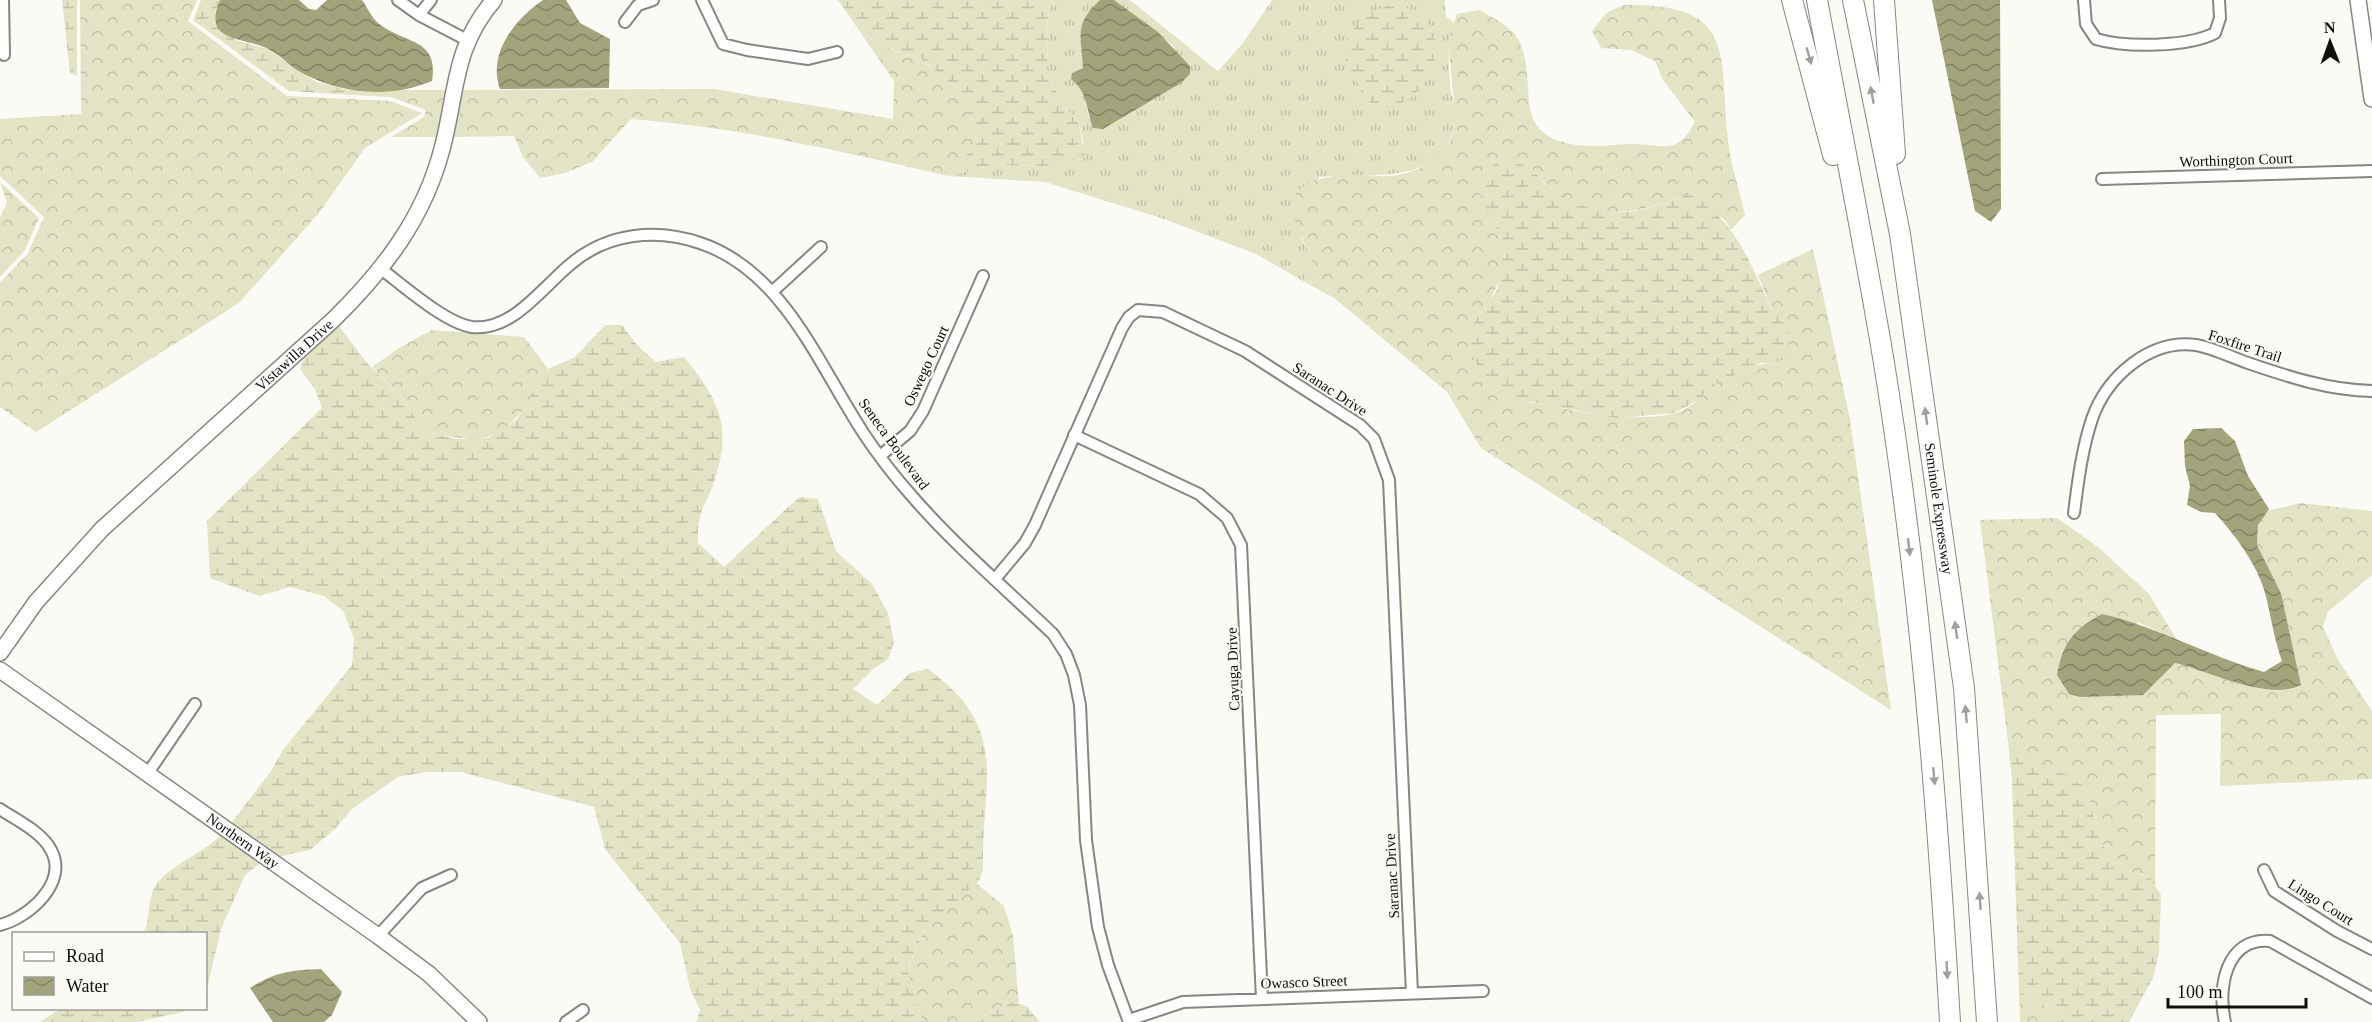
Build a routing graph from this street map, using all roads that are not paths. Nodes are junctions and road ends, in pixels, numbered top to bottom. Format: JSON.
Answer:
{"nodes":[{"id":1,"x":3,"y":0,"type":"edge"},
{"id":2,"x":398,"y":0,"type":"edge"},
{"id":3,"x":431,"y":0,"type":"edge"},
{"id":4,"x":494,"y":0,"type":"edge"},
{"id":5,"x":653,"y":0,"type":"edge"},
{"id":6,"x":702,"y":0,"type":"edge"},
{"id":7,"x":1792,"y":0,"type":"edge"},
{"id":8,"x":1817,"y":0,"type":"edge"},
{"id":9,"x":1853,"y":0,"type":"edge"},
{"id":10,"x":1884,"y":0,"type":"edge"},
{"id":11,"x":2084,"y":0,"type":"edge"},
{"id":12,"x":2219,"y":0,"type":"edge"},
{"id":13,"x":2358,"y":0,"type":"edge"},
{"id":14,"x":419,"y":15,"type":"junction"},
{"id":15,"x":625,"y":22,"type":"dead end"},
{"id":16,"x":467,"y":40,"type":"junction"},
{"id":17,"x":837,"y":52,"type":"dead end"},
{"id":18,"x":4,"y":55,"type":"dead end"},
{"id":19,"x":2372,"y":99,"type":"edge"},
{"id":20,"x":2372,"y":171,"type":"edge"},
{"id":21,"x":2102,"y":179,"type":"dead end"},
{"id":22,"x":1900,"y":234,"type":"junction"},
{"id":23,"x":820,"y":247,"type":"dead end"},
{"id":24,"x":381,"y":269,"type":"junction"},
{"id":25,"x":983,"y":276,"type":"dead end"},
{"id":26,"x":772,"y":292,"type":"junction"},
{"id":27,"x":2372,"y":392,"type":"edge"},
{"id":28,"x":1074,"y":435,"type":"junction"},
{"id":29,"x":880,"y":456,"type":"junction"},
{"id":30,"x":1902,"y":489,"type":"junction"},
{"id":31,"x":2074,"y":513,"type":"dead end"},
{"id":32,"x":995,"y":579,"type":"junction"},
{"id":33,"x":0,"y":653,"type":"edge"},
{"id":34,"x":0,"y":670,"type":"edge"},
{"id":35,"x":195,"y":704,"type":"dead end"},
{"id":36,"x":148,"y":774,"type":"junction"},
{"id":37,"x":0,"y":809,"type":"edge"},
{"id":38,"x":2264,"y":870,"type":"dead end"},
{"id":39,"x":451,"y":875,"type":"dead end"},
{"id":40,"x":0,"y":925,"type":"edge"},
{"id":41,"x":378,"y":936,"type":"junction"},
{"id":42,"x":2372,"y":949,"type":"edge"},
{"id":43,"x":1483,"y":991,"type":"dead end"},
{"id":44,"x":1412,"y":993,"type":"junction"},
{"id":45,"x":2372,"y":998,"type":"edge"},
{"id":46,"x":1262,"y":999,"type":"junction"},
{"id":47,"x":583,"y":1010,"type":"dead end"},
{"id":48,"x":1129,"y":1021,"type":"edge"},
{"id":49,"x":479,"y":1022,"type":"edge"},
{"id":50,"x":566,"y":1022,"type":"edge"},
{"id":51,"x":1950,"y":1022,"type":"edge"},
{"id":52,"x":1987,"y":1022,"type":"edge"},
{"id":53,"x":2225,"y":1022,"type":"edge"}],
"edges":[{"from":1,"to":18,"type":"street"},
{"from":2,"to":14,"type":"street"},
{"from":3,"to":14,"type":"street"},
{"from":4,"to":16,"type":"street","name":"Vistawilla Drive"},
{"from":5,"to":15,"type":"street"},
{"from":6,"to":17,"type":"street"},
{"from":7,"to":30,"type":"highway","one_way":true},
{"from":8,"to":30,"type":"highway"},
{"from":22,"to":9,"type":"highway","name":"Seminole Expressway","one_way":true},
{"from":10,"to":22,"type":"highway"},
{"from":11,"to":12,"type":"street"},
{"from":13,"to":19,"type":"street"},
{"from":14,"to":16,"type":"street"},
{"from":16,"to":24,"type":"street","name":"Vistawilla Drive"},
{"from":20,"to":21,"type":"street","name":"Worthington Court"},
{"from":52,"to":22,"type":"highway","name":"Seminole Expressway","one_way":true},
{"from":23,"to":26,"type":"street"},
{"from":24,"to":26,"type":"street","name":"Seneca Boulevard"},
{"from":24,"to":33,"type":"street","name":"Vistawilla Drive"},
{"from":25,"to":29,"type":"street","name":"Oswego Court"},
{"from":26,"to":29,"type":"street","name":"Seneca Boulevard"},
{"from":27,"to":31,"type":"street","name":"Foxfire Trail"},
{"from":28,"to":32,"type":"street","name":"Saranac Drive"},
{"from":28,"to":44,"type":"street","name":"Saranac Drive"},
{"from":28,"to":46,"type":"street","name":"Cayuga Drive"},
{"from":29,"to":32,"type":"street","name":"Seneca Boulevard"},
{"from":30,"to":51,"type":"highway","one_way":true},
{"from":32,"to":48,"type":"street","name":"Seneca Boulevard"},
{"from":34,"to":36,"type":"street","name":"Northern Way"},
{"from":35,"to":36,"type":"street"},
{"from":36,"to":41,"type":"street","name":"Northern Way"},
{"from":37,"to":40,"type":"street"},
{"from":38,"to":42,"type":"street","name":"Lingo Court"},
{"from":39,"to":41,"type":"street"},
{"from":41,"to":49,"type":"street","name":"Northern Way"},
{"from":43,"to":44,"type":"street","name":"Owasco Street"},
{"from":44,"to":46,"type":"street","name":"Owasco Street"},
{"from":45,"to":53,"type":"street"},
{"from":46,"to":48,"type":"street","name":"Owasco Street"},
{"from":47,"to":50,"type":"street"}]}
